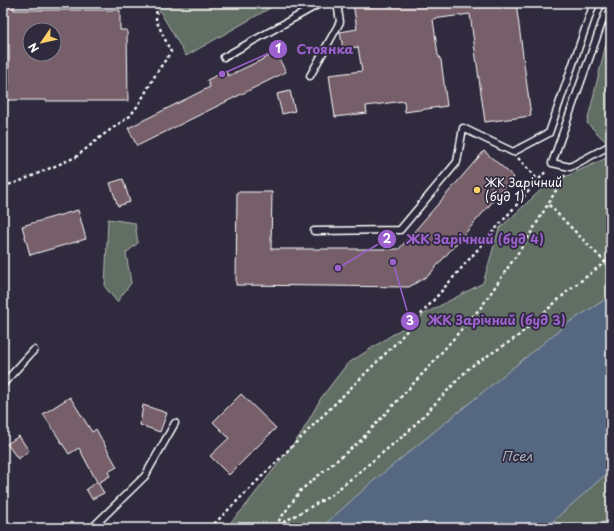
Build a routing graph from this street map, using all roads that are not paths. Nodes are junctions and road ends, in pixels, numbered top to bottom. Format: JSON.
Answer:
{"nodes":[{"id":1,"x":321,"y":3,"type":"edge"},
{"id":2,"x":337,"y":3,"type":"edge"},
{"id":3,"x":594,"y":3,"type":"edge"},
{"id":4,"x":609,"y":3,"type":"edge"},
{"id":5,"x":224,"y":57,"type":"dead end"},
{"id":6,"x":310,"y":76,"type":"dead end"},
{"id":7,"x":611,"y":145,"type":"edge"},
{"id":8,"x":314,"y":231,"type":"dead end"},
{"id":9,"x":34,"y":350,"type":"dead end"},
{"id":10,"x":3,"y":384,"type":"edge"},
{"id":11,"x":176,"y":422,"type":"dead end"},
{"id":12,"x":92,"y":528,"type":"edge"}],
"edges":[{"from":1,"to":5,"type":"lane"},
{"from":2,"to":6,"type":"lane"},
{"from":3,"to":8,"type":"lane"},
{"from":4,"to":7,"type":"lane"},
{"from":9,"to":10,"type":"lane"},
{"from":11,"to":12,"type":"lane"}]}
